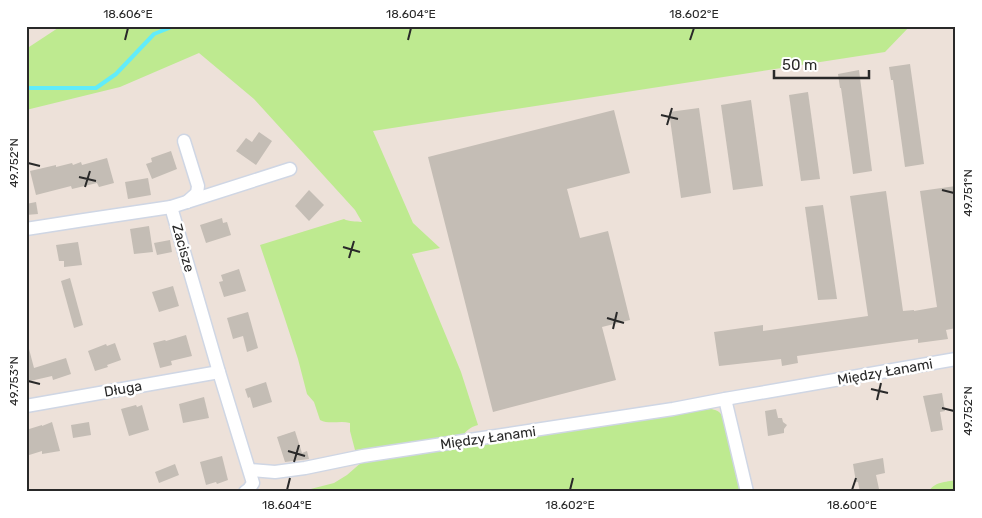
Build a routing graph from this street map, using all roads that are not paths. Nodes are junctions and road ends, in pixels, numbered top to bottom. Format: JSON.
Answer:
{"nodes":[{"id":1,"x":184,"y":141,"type":"dead end"},
{"id":2,"x":290,"y":168,"type":"dead end"},
{"id":3,"x":186,"y":202,"type":"junction"},
{"id":4,"x":171,"y":207,"type":"junction"},
{"id":5,"x":26,"y":229,"type":"edge"},
{"id":6,"x":956,"y":360,"type":"edge"},
{"id":7,"x":219,"y":372,"type":"junction"},
{"id":8,"x":726,"y":399,"type":"junction"},
{"id":9,"x":26,"y":406,"type":"edge"},
{"id":10,"x":250,"y":470,"type":"junction"},
{"id":11,"x":245,"y":492,"type":"edge"},
{"id":12,"x":746,"y":492,"type":"edge"}],
"edges":[{"from":1,"to":3,"type":"street"},
{"from":2,"to":3,"type":"street"},
{"from":3,"to":4,"type":"street"},
{"from":4,"to":5,"type":"street","name":"Zacisze"},
{"from":4,"to":7,"type":"street","name":"Zacisze"},
{"from":6,"to":8,"type":"street","name":"Między Łanami"},
{"from":7,"to":9,"type":"street","name":"Długa"},
{"from":7,"to":10,"type":"street"},
{"from":8,"to":10,"type":"street","name":"Między Łanami"},
{"from":8,"to":12,"type":"street"},
{"from":10,"to":11,"type":"street"}]}
